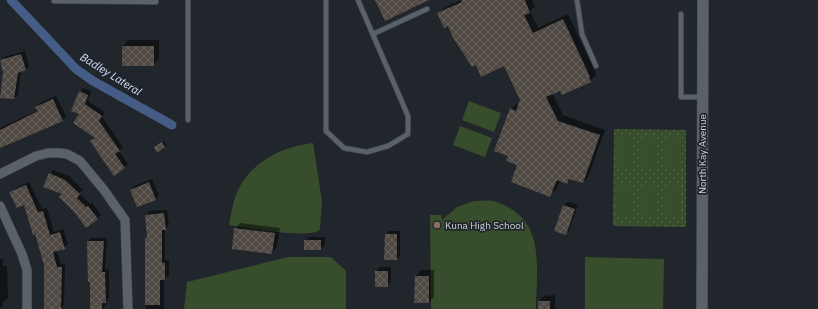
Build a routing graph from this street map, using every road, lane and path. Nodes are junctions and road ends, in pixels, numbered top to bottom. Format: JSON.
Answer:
{"nodes":[{"id":1,"x":54,"y":0,"type":"edge"},
{"id":2,"x":156,"y":0,"type":"edge"},
{"id":3,"x":188,"y":0,"type":"edge"},
{"id":4,"x":326,"y":0,"type":"edge"},
{"id":5,"x":358,"y":0,"type":"edge"},
{"id":6,"x":577,"y":0,"type":"edge"},
{"id":7,"x":703,"y":0,"type":"edge"},
{"id":8,"x":427,"y":9,"type":"dead end"},
{"id":9,"x":681,"y":14,"type":"dead end"},
{"id":10,"x":373,"y":34,"type":"junction"},
{"id":11,"x":596,"y":66,"type":"dead end"},
{"id":12,"x":703,"y":97,"type":"junction"},
{"id":13,"x":188,"y":120,"type":"dead end"},
{"id":14,"x":0,"y":174,"type":"edge"},
{"id":15,"x":0,"y":206,"type":"edge"},
{"id":16,"x":27,"y":309,"type":"edge"},
{"id":17,"x":128,"y":309,"type":"edge"},
{"id":18,"x":702,"y":309,"type":"edge"}],
"edges":[{"from":1,"to":2,"type":"lane"},
{"from":3,"to":13,"type":"lane"},
{"from":4,"to":10,"type":"lane"},
{"from":5,"to":10,"type":"lane"},
{"from":6,"to":11,"type":"lane"},
{"from":7,"to":12,"type":"street","name":"North Kay Avenue"},
{"from":8,"to":10,"type":"lane"},
{"from":9,"to":12,"type":"lane"},
{"from":12,"to":18,"type":"street","name":"North Kay Avenue"},
{"from":14,"to":17,"type":"street"},
{"from":15,"to":16,"type":"street"}]}
